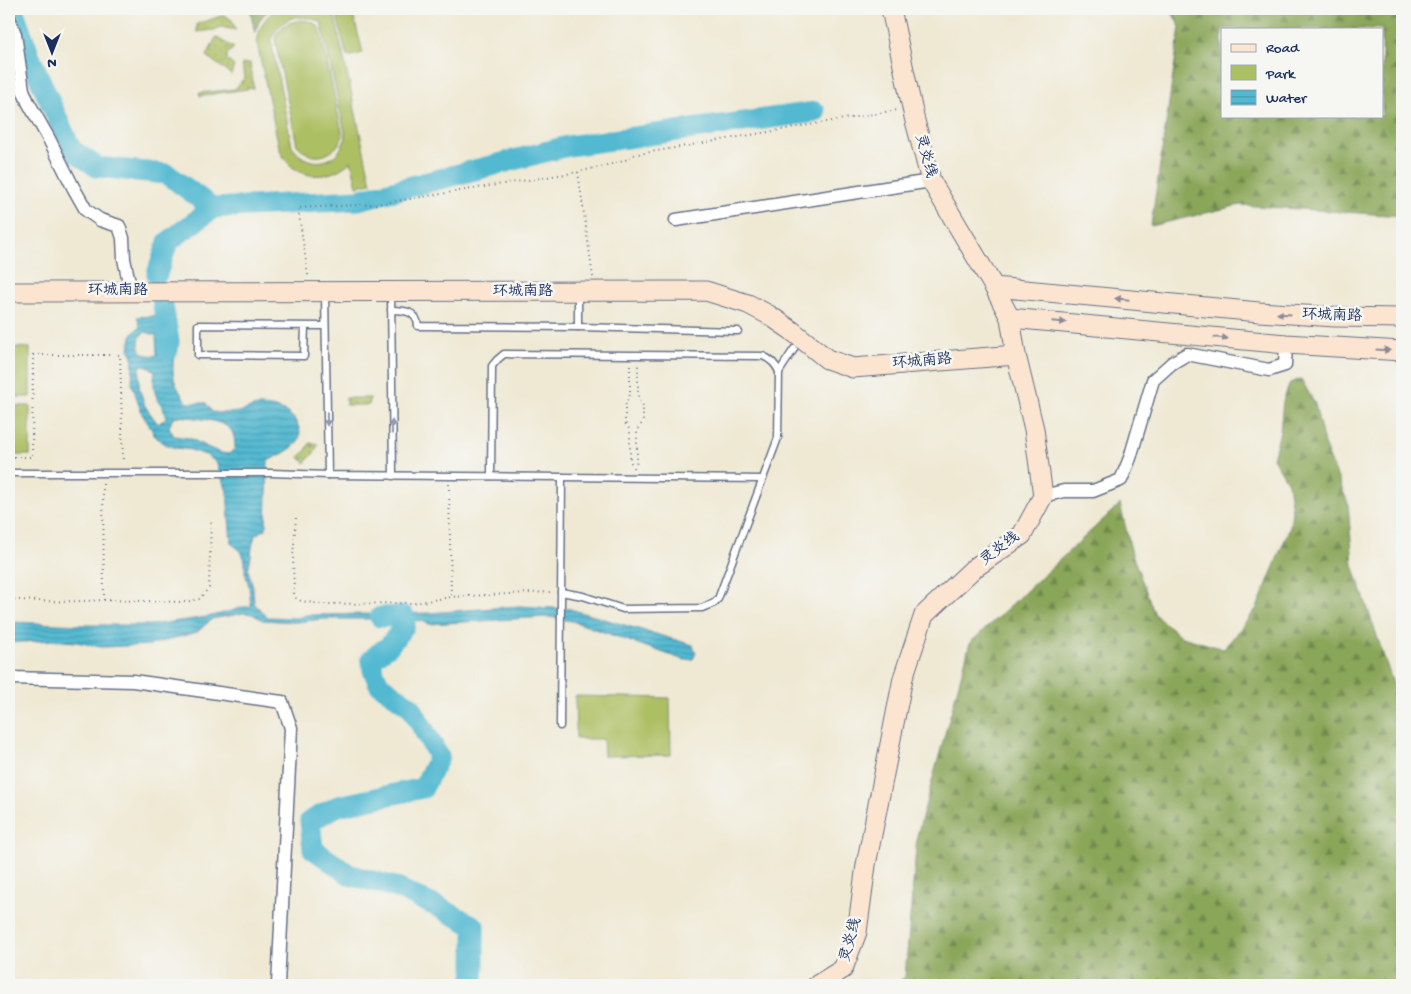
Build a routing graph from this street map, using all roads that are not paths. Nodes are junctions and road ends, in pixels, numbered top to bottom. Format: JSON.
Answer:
{"nodes":[{"id":1,"x":890,"y":9,"type":"edge"},
{"id":2,"x":9,"y":18,"type":"edge"},
{"id":3,"x":930,"y":181,"type":"junction"},
{"id":4,"x":676,"y":220,"type":"dead end"},
{"id":5,"x":994,"y":287,"type":"junction"},
{"id":6,"x":131,"y":291,"type":"junction"},
{"id":7,"x":9,"y":292,"type":"edge"},
{"id":8,"x":318,"y":292,"type":"junction"},
{"id":9,"x":587,"y":292,"type":"junction"},
{"id":10,"x":391,"y":301,"type":"junction"},
{"id":11,"x":1010,"y":318,"type":"junction"},
{"id":12,"x":1402,"y":318,"type":"edge"},
{"id":13,"x":304,"y":326,"type":"junction"},
{"id":14,"x":325,"y":326,"type":"junction"},
{"id":15,"x":578,"y":327,"type":"junction"},
{"id":16,"x":738,"y":331,"type":"dead end"},
{"id":17,"x":1286,"y":344,"type":"junction"},
{"id":18,"x":794,"y":350,"type":"dead end"},
{"id":19,"x":1402,"y":351,"type":"edge"},
{"id":20,"x":1016,"y":355,"type":"junction"},
{"id":21,"x":779,"y":372,"type":"junction"},
{"id":22,"x":9,"y":473,"type":"edge"},
{"id":23,"x":328,"y":475,"type":"junction"},
{"id":24,"x":393,"y":476,"type":"junction"},
{"id":25,"x":491,"y":476,"type":"junction"},
{"id":26,"x":562,"y":477,"type":"junction"},
{"id":27,"x":763,"y":479,"type":"junction"},
{"id":28,"x":1043,"y":496,"type":"junction"},
{"id":29,"x":561,"y":592,"type":"junction"},
{"id":30,"x":9,"y":678,"type":"edge"},
{"id":31,"x":560,"y":726,"type":"dead end"},
{"id":32,"x":278,"y":985,"type":"edge"},
{"id":33,"x":817,"y":985,"type":"edge"}],
"edges":[{"from":1,"to":3,"type":"main road","name":"灵炎线"},
{"from":2,"to":6,"type":"street"},
{"from":3,"to":4,"type":"street"},
{"from":3,"to":5,"type":"main road","name":"灵炎线"},
{"from":5,"to":11,"type":"main road","name":"灵炎线"},
{"from":12,"to":5,"type":"main road","name":"环城南路","one_way":true},
{"from":6,"to":7,"type":"main road","name":"环城南路"},
{"from":6,"to":8,"type":"main road","name":"环城南路"},
{"from":8,"to":10,"type":"main road","name":"环城南路"},
{"from":8,"to":14,"type":"lane"},
{"from":9,"to":10,"type":"main road","name":"环城南路"},
{"from":9,"to":15,"type":"lane"},
{"from":9,"to":20,"type":"main road","name":"环城南路"},
{"from":10,"to":15,"type":"lane"},
{"from":24,"to":10,"type":"lane","one_way":true},
{"from":11,"to":17,"type":"main road","name":"环城南路","one_way":true},
{"from":11,"to":20,"type":"main road","name":"灵炎线"},
{"from":13,"to":13,"type":"lane"},
{"from":13,"to":14,"type":"lane"},
{"from":14,"to":23,"type":"lane","one_way":true},
{"from":15,"to":16,"type":"lane"},
{"from":17,"to":19,"type":"main road","name":"环城南路","one_way":true},
{"from":17,"to":28,"type":"street"},
{"from":18,"to":21,"type":"lane"},
{"from":20,"to":28,"type":"main road","name":"灵炎线"},
{"from":21,"to":25,"type":"lane"},
{"from":21,"to":27,"type":"lane"},
{"from":22,"to":23,"type":"lane"},
{"from":23,"to":24,"type":"lane"},
{"from":24,"to":25,"type":"lane"},
{"from":25,"to":26,"type":"lane"},
{"from":26,"to":27,"type":"lane"},
{"from":26,"to":29,"type":"lane"},
{"from":27,"to":29,"type":"lane"},
{"from":28,"to":33,"type":"main road","name":"灵炎线"},
{"from":29,"to":31,"type":"lane"},
{"from":30,"to":32,"type":"street"}]}
